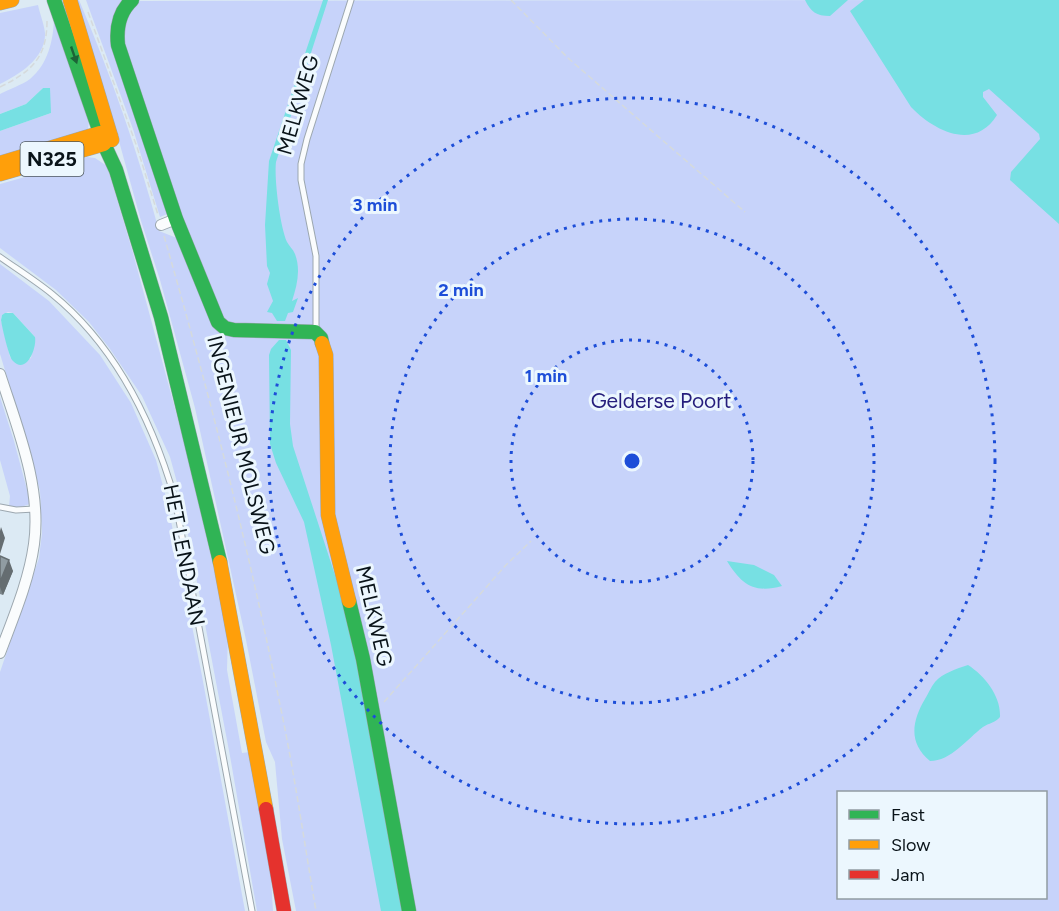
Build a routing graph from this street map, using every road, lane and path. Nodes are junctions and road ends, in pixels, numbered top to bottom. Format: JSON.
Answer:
{"nodes":[{"id":1,"x":54,"y":0,"type":"edge"},
{"id":2,"x":70,"y":0,"type":"edge"},
{"id":3,"x":132,"y":0,"type":"edge"},
{"id":4,"x":351,"y":0,"type":"edge"},
{"id":5,"x":511,"y":0,"type":"edge"},
{"id":6,"x":87,"y":11,"type":"dead end"},
{"id":7,"x":47,"y":19,"type":"dead end"},
{"id":8,"x":0,"y":87,"type":"edge"},
{"id":9,"x":105,"y":138,"type":"junction"},
{"id":10,"x":0,"y":163,"type":"edge"},
{"id":11,"x":0,"y":174,"type":"edge"},
{"id":12,"x":745,"y":212,"type":"dead end"},
{"id":13,"x":176,"y":219,"type":"junction"},
{"id":14,"x":161,"y":225,"type":"junction"},
{"id":15,"x":0,"y":257,"type":"edge"},
{"id":16,"x":315,"y":332,"type":"junction"},
{"id":17,"x":0,"y":374,"type":"edge"},
{"id":18,"x":0,"y":507,"type":"edge"},
{"id":19,"x":35,"y":509,"type":"junction"},
{"id":20,"x":531,"y":541,"type":"dead end"},
{"id":21,"x":0,"y":653,"type":"edge"},
{"id":22,"x":372,"y":708,"type":"junction"},
{"id":23,"x":252,"y":911,"type":"edge"},
{"id":24,"x":284,"y":911,"type":"edge"},
{"id":25,"x":316,"y":911,"type":"edge"},
{"id":26,"x":409,"y":911,"type":"edge"}],
"edges":[{"from":1,"to":9,"type":"main road","one_way":true},
{"from":2,"to":9,"type":"main road"},
{"from":3,"to":13,"type":"main road"},
{"from":4,"to":16,"type":"lane","name":"MELKWEG"},
{"from":5,"to":12,"type":"path"},
{"from":6,"to":14,"type":"path","name":"INGENIEUR MOLSWEG"},
{"from":7,"to":8,"type":"path"},
{"from":9,"to":10,"type":"main road","number":"N325"},
{"from":9,"to":11,"type":"main road","number":"N325"},
{"from":9,"to":24,"type":"main road"},
{"from":13,"to":14,"type":"street"},
{"from":13,"to":16,"type":"main road"},
{"from":14,"to":25,"type":"path","name":"INGENIEUR MOLSWEG"},
{"from":15,"to":23,"type":"lane","name":"HET LENDAAN"},
{"from":16,"to":22,"type":"main road","name":"MELKWEG"},
{"from":17,"to":19,"type":"street"},
{"from":18,"to":19,"type":"lane"},
{"from":19,"to":21,"type":"street"},
{"from":20,"to":22,"type":"path"},
{"from":22,"to":26,"type":"main road","name":"MELKWEG"}]}
